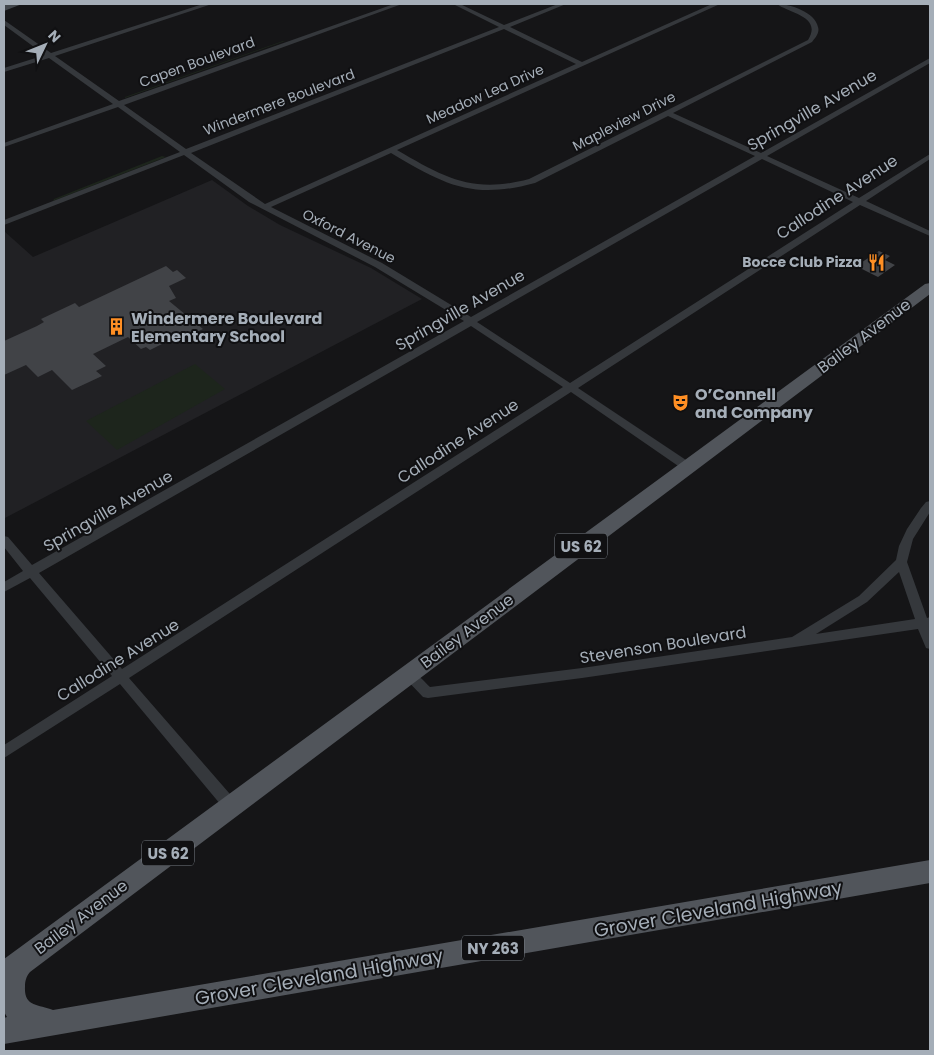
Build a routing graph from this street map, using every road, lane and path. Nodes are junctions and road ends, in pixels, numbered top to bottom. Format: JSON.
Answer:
{"nodes":[{"id":1,"x":17,"y":4,"type":"edge"},
{"id":2,"x":209,"y":4,"type":"edge"},
{"id":3,"x":381,"y":4,"type":"edge"},
{"id":4,"x":399,"y":4,"type":"edge"},
{"id":5,"x":456,"y":4,"type":"edge"},
{"id":6,"x":545,"y":4,"type":"edge"},
{"id":7,"x":563,"y":4,"type":"edge"},
{"id":8,"x":717,"y":4,"type":"edge"},
{"id":9,"x":780,"y":4,"type":"edge"},
{"id":10,"x":4,"y":8,"type":"edge"},
{"id":11,"x":4,"y":22,"type":"edge"},
{"id":12,"x":495,"y":23,"type":"junction"},
{"id":13,"x":504,"y":27,"type":"junction"},
{"id":14,"x":49,"y":56,"type":"junction"},
{"id":15,"x":930,"y":60,"type":"edge"},
{"id":16,"x":581,"y":64,"type":"junction"},
{"id":17,"x":4,"y":70,"type":"edge"},
{"id":18,"x":114,"y":102,"type":"junction"},
{"id":19,"x":668,"y":113,"type":"junction"},
{"id":20,"x":4,"y":138,"type":"edge"},
{"id":21,"x":4,"y":145,"type":"edge"},
{"id":22,"x":181,"y":150,"type":"junction"},
{"id":23,"x":391,"y":150,"type":"junction"},
{"id":24,"x":762,"y":156,"type":"junction"},
{"id":25,"x":930,"y":156,"type":"edge"},
{"id":26,"x":860,"y":201,"type":"junction"},
{"id":27,"x":264,"y":207,"type":"junction"},
{"id":28,"x":4,"y":216,"type":"edge"},
{"id":29,"x":4,"y":223,"type":"edge"},
{"id":30,"x":930,"y":234,"type":"edge"},
{"id":31,"x":930,"y":287,"type":"edge"},
{"id":32,"x":470,"y":322,"type":"junction"},
{"id":33,"x":570,"y":388,"type":"junction"},
{"id":34,"x":688,"y":467,"type":"junction"},
{"id":35,"x":930,"y":505,"type":"edge"},
{"id":36,"x":4,"y":540,"type":"edge"},
{"id":37,"x":901,"y":562,"type":"junction"},
{"id":38,"x":30,"y":572,"type":"junction"},
{"id":39,"x":4,"y":587,"type":"edge"},
{"id":40,"x":926,"y":623,"type":"edge"},
{"id":41,"x":793,"y":641,"type":"junction"},
{"id":42,"x":930,"y":644,"type":"edge"},
{"id":43,"x":408,"y":675,"type":"junction"},
{"id":44,"x":120,"y":677,"type":"junction"},
{"id":45,"x":4,"y":752,"type":"edge"},
{"id":46,"x":231,"y":806,"type":"junction"},
{"id":47,"x":930,"y":872,"type":"edge"},
{"id":48,"x":12,"y":969,"type":"edge"},
{"id":49,"x":56,"y":1023,"type":"junction"},
{"id":50,"x":4,"y":1031,"type":"edge"}],
"edges":[{"from":1,"to":10,"type":"main road"},
{"from":2,"to":14,"type":"street"},
{"from":3,"to":18,"type":"street","name":"Capen Boulevard"},
{"from":4,"to":18,"type":"street","name":"Capen Boulevard"},
{"from":5,"to":12,"type":"street"},
{"from":6,"to":12,"type":"street","name":"Windermere Boulevard"},
{"from":7,"to":13,"type":"street","name":"Windermere Boulevard"},
{"from":8,"to":16,"type":"street","name":"Meadow Lea Drive"},
{"from":9,"to":19,"type":"street","name":"Mapleview Drive"},
{"from":11,"to":14,"type":"street","name":"Oxford Avenue"},
{"from":12,"to":13,"type":"street"},
{"from":12,"to":22,"type":"street","name":"Windermere Boulevard"},
{"from":13,"to":16,"type":"street"},
{"from":13,"to":22,"type":"street","name":"Windermere Boulevard"},
{"from":14,"to":17,"type":"street"},
{"from":14,"to":18,"type":"street","name":"Oxford Avenue"},
{"from":15,"to":24,"type":"street","name":"Springville Avenue"},
{"from":16,"to":23,"type":"street","name":"Meadow Lea Drive"},
{"from":18,"to":20,"type":"street","name":"Capen Boulevard"},
{"from":18,"to":21,"type":"street","name":"Capen Boulevard"},
{"from":18,"to":22,"type":"street","name":"Oxford Avenue"},
{"from":19,"to":23,"type":"street","name":"Mapleview Drive"},
{"from":19,"to":24,"type":"street"},
{"from":22,"to":27,"type":"street","name":"Oxford Avenue"},
{"from":22,"to":28,"type":"street","name":"Windermere Boulevard"},
{"from":22,"to":29,"type":"street","name":"Windermere Boulevard"},
{"from":23,"to":27,"type":"street","name":"Meadow Lea Drive"},
{"from":24,"to":26,"type":"street"},
{"from":24,"to":32,"type":"street","name":"Springville Avenue"},
{"from":25,"to":26,"type":"street","name":"Callodine Avenue"},
{"from":26,"to":30,"type":"street"},
{"from":26,"to":33,"type":"street","name":"Callodine Avenue"},
{"from":27,"to":32,"type":"street","name":"Oxford Avenue"},
{"from":31,"to":34,"type":"main road","name":"Bailey Avenue","number":"US 62"},
{"from":32,"to":33,"type":"street","name":"Oxford Avenue"},
{"from":32,"to":38,"type":"street","name":"Springville Avenue"},
{"from":33,"to":34,"type":"street","name":"Oxford Avenue"},
{"from":33,"to":44,"type":"street","name":"Callodine Avenue"},
{"from":34,"to":43,"type":"main road","name":"Bailey Avenue","number":"US 62"},
{"from":35,"to":37,"type":"street"},
{"from":36,"to":38,"type":"street"},
{"from":37,"to":40,"type":"street"},
{"from":37,"to":41,"type":"street"},
{"from":38,"to":39,"type":"street","name":"Springville Avenue"},
{"from":38,"to":44,"type":"street"},
{"from":40,"to":41,"type":"street","name":"Stevenson Boulevard"},
{"from":40,"to":42,"type":"street"},
{"from":41,"to":43,"type":"street","name":"Stevenson Boulevard"},
{"from":43,"to":46,"type":"main road","name":"Bailey Avenue","number":"US 62"},
{"from":44,"to":45,"type":"street","name":"Callodine Avenue"},
{"from":44,"to":46,"type":"street"},
{"from":46,"to":48,"type":"main road","name":"Bailey Avenue","number":"US 62"},
{"from":47,"to":49,"type":"main road","name":"Grover Cleveland Highway","number":"NY 263"},
{"from":48,"to":49,"type":"main road"},
{"from":49,"to":50,"type":"main road","name":"Grover Cleveland Highway","number":"NY 263"}]}
